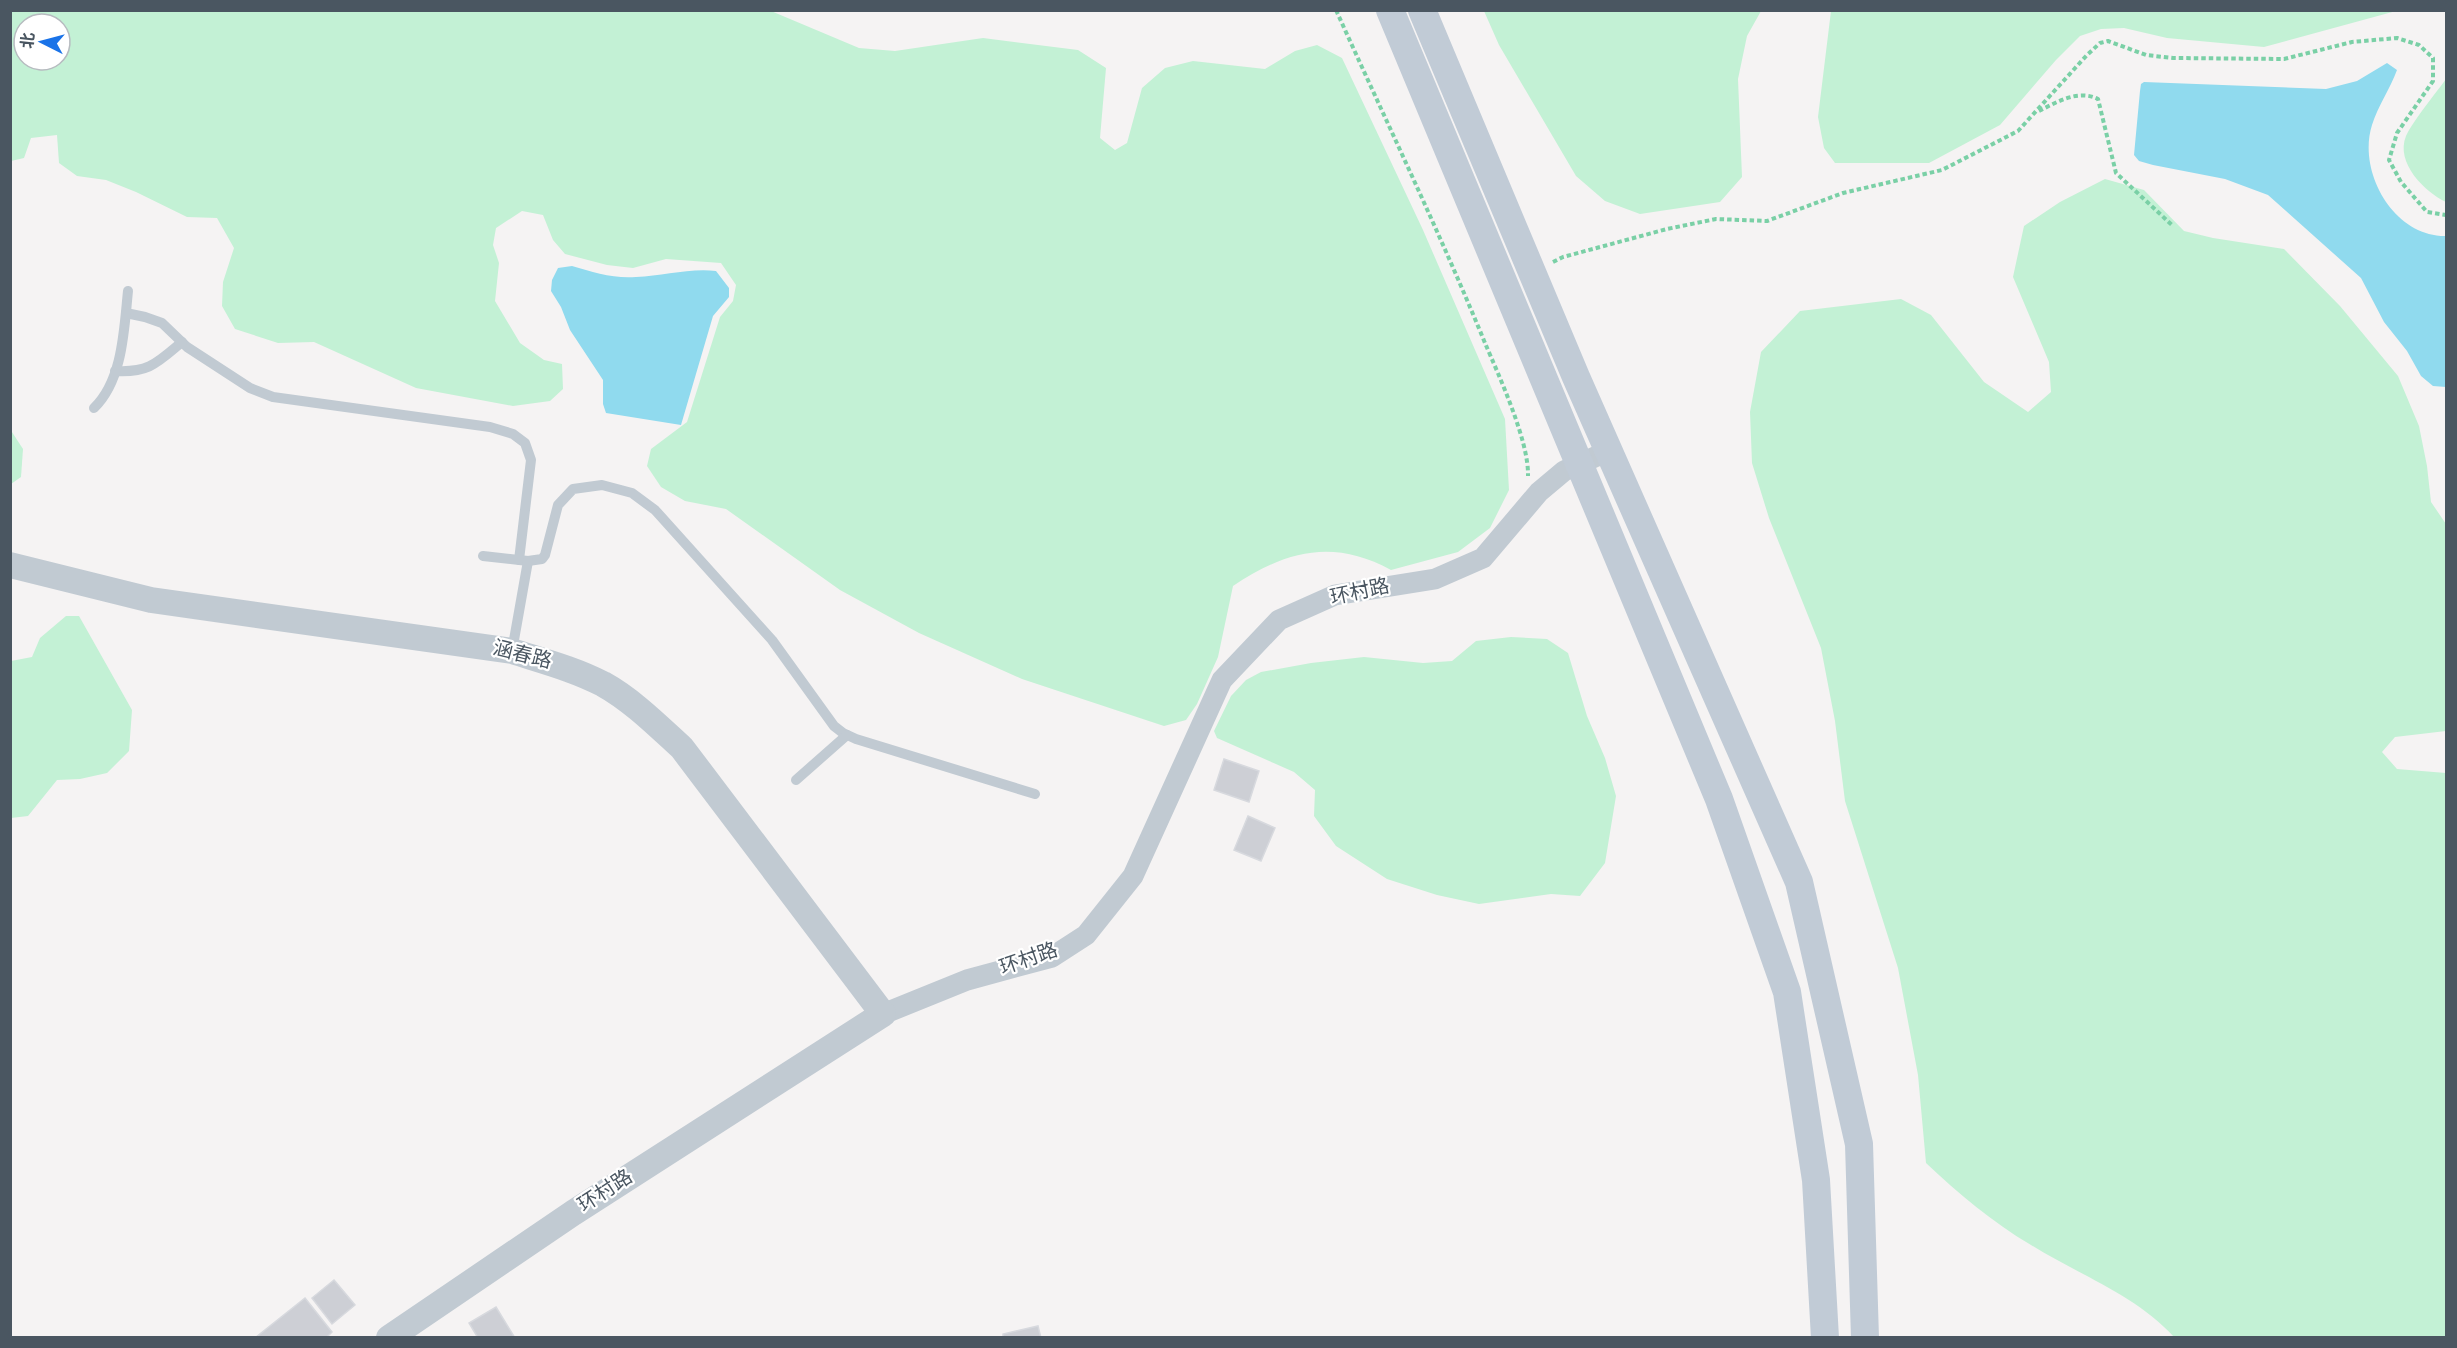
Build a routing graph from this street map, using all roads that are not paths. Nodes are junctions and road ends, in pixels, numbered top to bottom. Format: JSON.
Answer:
{"nodes":[{"id":1,"x":1390,"y":10,"type":"edge"},
{"id":2,"x":1422,"y":10,"type":"edge"},
{"id":3,"x":128,"y":291,"type":"dead end"},
{"id":4,"x":126,"y":313,"type":"junction"},
{"id":5,"x":182,"y":342,"type":"junction"},
{"id":6,"x":115,"y":370,"type":"junction"},
{"id":7,"x":94,"y":408,"type":"dead end"},
{"id":8,"x":1608,"y":451,"type":"junction"},
{"id":9,"x":1579,"y":463,"type":"junction"},
{"id":10,"x":483,"y":555,"type":"dead end"},
{"id":11,"x":523,"y":560,"type":"junction"},
{"id":12,"x":10,"y":566,"type":"edge"},
{"id":13,"x":512,"y":651,"type":"junction"},
{"id":14,"x":847,"y":735,"type":"junction"},
{"id":15,"x":795,"y":780,"type":"dead end"},
{"id":16,"x":1035,"y":794,"type":"dead end"},
{"id":17,"x":883,"y":1014,"type":"junction"},
{"id":18,"x":389,"y":1338,"type":"edge"},
{"id":19,"x":1825,"y":1338,"type":"edge"},
{"id":20,"x":1865,"y":1338,"type":"edge"}],
"edges":[{"from":1,"to":9,"type":"main road"},
{"from":2,"to":8,"type":"main road"},
{"from":3,"to":4,"type":"lane"},
{"from":4,"to":5,"type":"lane"},
{"from":4,"to":6,"type":"lane"},
{"from":5,"to":6,"type":"lane"},
{"from":5,"to":11,"type":"lane"},
{"from":6,"to":7,"type":"lane"},
{"from":8,"to":9,"type":"street","name":"环村路"},
{"from":8,"to":20,"type":"main road"},
{"from":9,"to":17,"type":"street","name":"环村路"},
{"from":9,"to":19,"type":"main road"},
{"from":10,"to":11,"type":"lane"},
{"from":11,"to":13,"type":"lane"},
{"from":11,"to":14,"type":"lane"},
{"from":12,"to":13,"type":"street","name":"涵春路"},
{"from":13,"to":17,"type":"street","name":"涵春路"},
{"from":14,"to":15,"type":"lane"},
{"from":14,"to":16,"type":"lane"},
{"from":17,"to":18,"type":"street","name":"环村路"}]}
